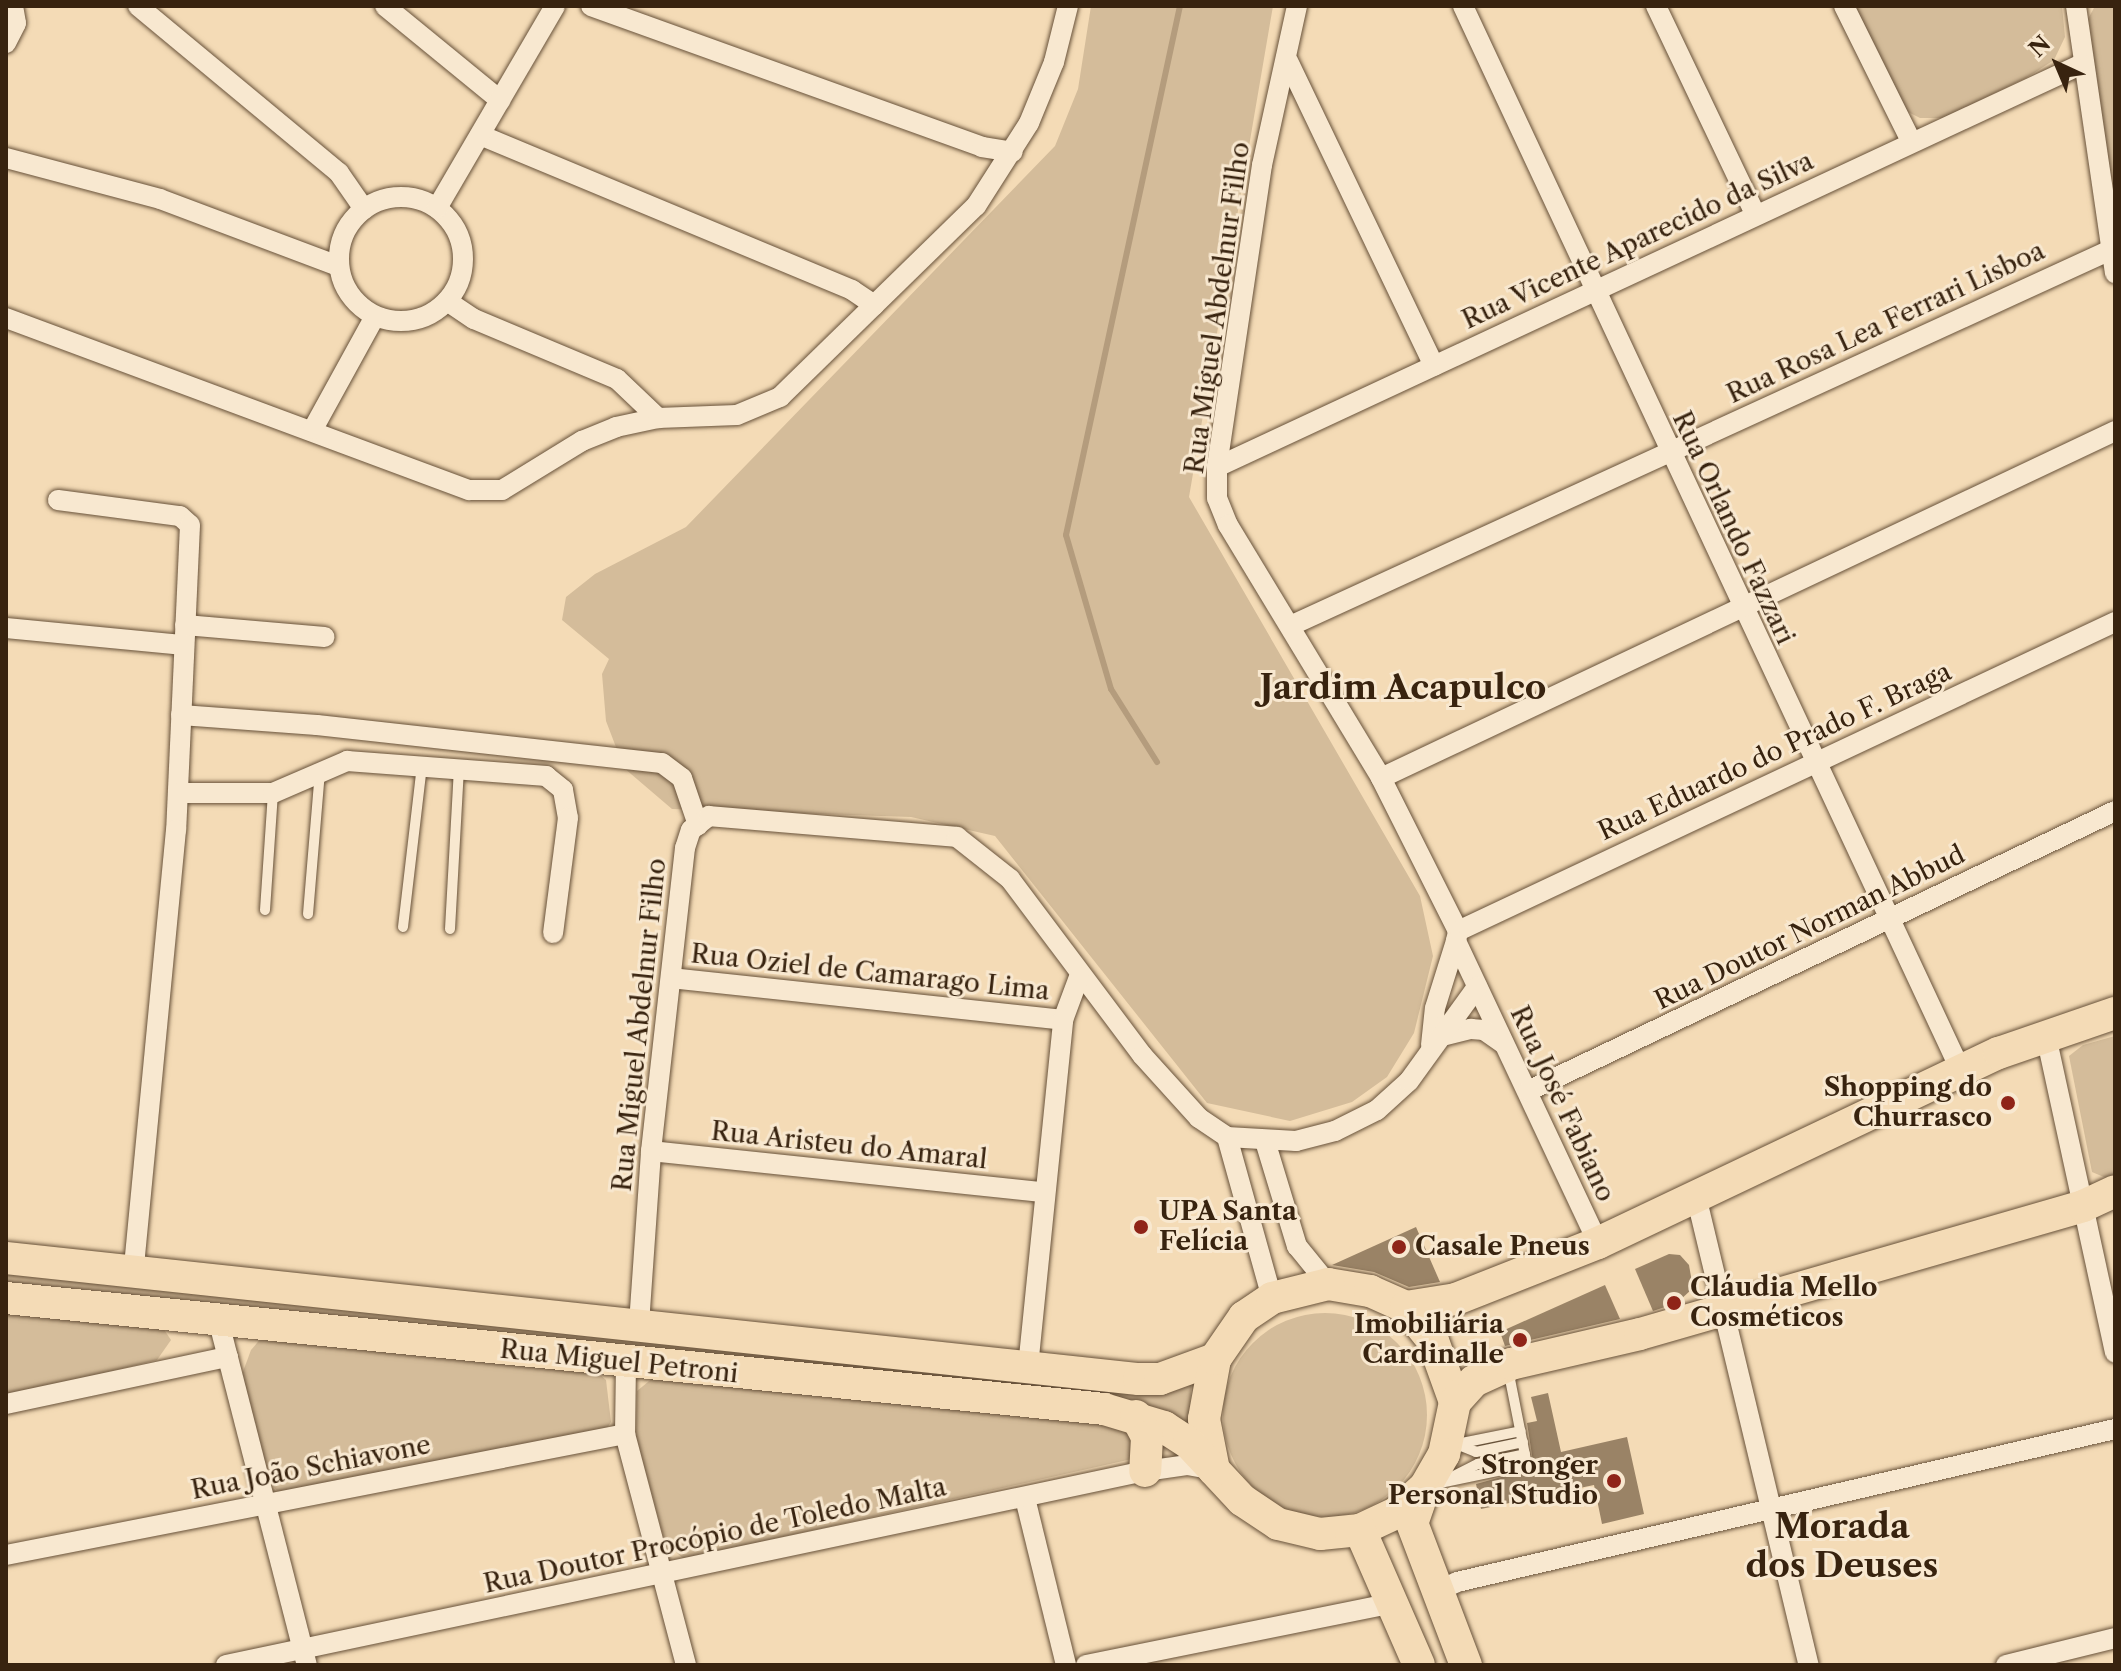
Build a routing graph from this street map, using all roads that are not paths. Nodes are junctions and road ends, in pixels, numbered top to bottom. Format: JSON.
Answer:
{"nodes":[{"id":1,"x":13,"y":6,"type":"edge"},
{"id":2,"x":138,"y":6,"type":"edge"},
{"id":3,"x":385,"y":6,"type":"edge"},
{"id":4,"x":555,"y":6,"type":"edge"},
{"id":5,"x":591,"y":6,"type":"edge"},
{"id":6,"x":1068,"y":6,"type":"edge"},
{"id":7,"x":1297,"y":6,"type":"edge"},
{"id":8,"x":1463,"y":6,"type":"edge"},
{"id":9,"x":1656,"y":6,"type":"edge"},
{"id":10,"x":1844,"y":6,"type":"edge"},
{"id":11,"x":2076,"y":6,"type":"edge"},
{"id":12,"x":6,"y":43,"type":"edge"},
{"id":13,"x":1288,"y":61,"type":"junction"},
{"id":14,"x":2082,"y":64,"type":"junction"},
{"id":15,"x":500,"y":100,"type":"junction"},
{"id":16,"x":480,"y":135,"type":"junction"},
{"id":17,"x":1911,"y":141,"type":"junction"},
{"id":18,"x":1013,"y":152,"type":"junction"},
{"id":19,"x":6,"y":158,"type":"edge"},
{"id":20,"x":437,"y":208,"type":"junction"},
{"id":21,"x":364,"y":209,"type":"junction"},
{"id":22,"x":1755,"y":214,"type":"junction"},
{"id":23,"x":2114,"y":248,"type":"edge"},
{"id":24,"x":338,"y":266,"type":"junction"},
{"id":25,"x":2115,"y":273,"type":"edge"},
{"id":26,"x":1594,"y":296,"type":"junction"},
{"id":27,"x":447,"y":301,"type":"junction"},
{"id":28,"x":874,"y":305,"type":"junction"},
{"id":29,"x":375,"y":316,"type":"junction"},
{"id":30,"x":6,"y":318,"type":"edge"},
{"id":31,"x":1434,"y":366,"type":"junction"},
{"id":32,"x":658,"y":418,"type":"junction"},
{"id":33,"x":313,"y":429,"type":"junction"},
{"id":34,"x":2115,"y":431,"type":"edge"},
{"id":35,"x":1668,"y":451,"type":"junction"},
{"id":36,"x":1217,"y":467,"type":"junction"},
{"id":37,"x":58,"y":500,"type":"dead end"},
{"id":38,"x":1740,"y":604,"type":"junction"},
{"id":39,"x":2115,"y":622,"type":"edge"},
{"id":40,"x":1290,"y":626,"type":"junction"},
{"id":41,"x":6,"y":628,"type":"edge"},
{"id":42,"x":185,"y":635,"type":"junction"},
{"id":43,"x":324,"y":637,"type":"dead end"},
{"id":44,"x":181,"y":715,"type":"junction"},
{"id":45,"x":1814,"y":761,"type":"junction"},
{"id":46,"x":422,"y":766,"type":"junction"},
{"id":47,"x":320,"y":768,"type":"junction"},
{"id":48,"x":459,"y":769,"type":"junction"},
{"id":49,"x":1381,"y":778,"type":"junction"},
{"id":50,"x":178,"y":793,"type":"junction"},
{"id":51,"x":273,"y":793,"type":"junction"},
{"id":52,"x":2115,"y":811,"type":"edge"},
{"id":53,"x":698,"y":825,"type":"junction"},
{"id":54,"x":265,"y":910,"type":"dead end"},
{"id":55,"x":308,"y":914,"type":"dead end"},
{"id":56,"x":1890,"y":919,"type":"junction"},
{"id":57,"x":403,"y":927,"type":"dead end"},
{"id":58,"x":450,"y":929,"type":"dead end"},
{"id":59,"x":553,"y":933,"type":"dead end"},
{"id":60,"x":1457,"y":936,"type":"junction"},
{"id":61,"x":1079,"y":977,"type":"junction"},
{"id":62,"x":671,"y":978,"type":"junction"},
{"id":63,"x":1477,"y":987,"type":"junction"},
{"id":64,"x":2115,"y":1013,"type":"edge"},
{"id":65,"x":1063,"y":1020,"type":"junction"},
{"id":66,"x":2046,"y":1036,"type":"junction"},
{"id":67,"x":1434,"y":1045,"type":"junction"},
{"id":68,"x":1505,"y":1045,"type":"junction"},
{"id":69,"x":1961,"y":1071,"type":"junction"},
{"id":70,"x":1528,"y":1091,"type":"junction"},
{"id":71,"x":1227,"y":1137,"type":"junction"},
{"id":72,"x":1265,"y":1141,"type":"junction"},
{"id":73,"x":651,"y":1151,"type":"junction"},
{"id":74,"x":2115,"y":1191,"type":"edge"},
{"id":75,"x":1042,"y":1192,"type":"junction"},
{"id":76,"x":1696,"y":1196,"type":"junction"},
{"id":77,"x":2083,"y":1206,"type":"junction"},
{"id":78,"x":1598,"y":1243,"type":"junction"},
{"id":79,"x":6,"y":1258,"type":"edge"},
{"id":80,"x":133,"y":1273,"type":"junction"},
{"id":81,"x":1328,"y":1284,"type":"junction"},
{"id":82,"x":6,"y":1298,"type":"edge"},
{"id":83,"x":1272,"y":1298,"type":"junction"},
{"id":84,"x":1406,"y":1307,"type":"junction"},
{"id":85,"x":1726,"y":1308,"type":"junction"},
{"id":86,"x":218,"y":1319,"type":"junction"},
{"id":87,"x":639,"y":1324,"type":"junction"},
{"id":88,"x":2115,"y":1353,"type":"edge"},
{"id":89,"x":228,"y":1357,"type":"junction"},
{"id":90,"x":1215,"y":1359,"type":"junction"},
{"id":91,"x":626,"y":1363,"type":"junction"},
{"id":92,"x":1508,"y":1366,"type":"junction"},
{"id":93,"x":1028,"y":1367,"type":"junction"},
{"id":94,"x":1455,"y":1402,"type":"junction"},
{"id":95,"x":6,"y":1404,"type":"edge"},
{"id":96,"x":1136,"y":1416,"type":"junction"},
{"id":97,"x":2115,"y":1429,"type":"edge"},
{"id":98,"x":625,"y":1434,"type":"junction"},
{"id":99,"x":1523,"y":1442,"type":"junction"},
{"id":100,"x":1452,"y":1445,"type":"junction"},
{"id":101,"x":1214,"y":1470,"type":"junction"},
{"id":102,"x":1145,"y":1471,"type":"junction"},
{"id":103,"x":1434,"y":1485,"type":"junction"},
{"id":104,"x":1025,"y":1498,"type":"junction"},
{"id":105,"x":267,"y":1503,"type":"junction"},
{"id":106,"x":1773,"y":1512,"type":"junction"},
{"id":107,"x":1360,"y":1530,"type":"junction"},
{"id":108,"x":6,"y":1555,"type":"edge"},
{"id":109,"x":663,"y":1574,"type":"junction"},
{"id":110,"x":1435,"y":1592,"type":"junction"},
{"id":111,"x":1393,"y":1603,"type":"junction"},
{"id":112,"x":2115,"y":1638,"type":"edge"},
{"id":113,"x":305,"y":1655,"type":"edge"},
{"id":114,"x":226,"y":1665,"type":"edge"},
{"id":115,"x":686,"y":1665,"type":"edge"},
{"id":116,"x":1066,"y":1665,"type":"edge"},
{"id":117,"x":1086,"y":1665,"type":"edge"},
{"id":118,"x":1419,"y":1665,"type":"edge"},
{"id":119,"x":1466,"y":1665,"type":"edge"},
{"id":120,"x":1809,"y":1665,"type":"edge"},
{"id":121,"x":2006,"y":1665,"type":"edge"}],
"edges":[{"from":1,"to":12,"type":"street"},
{"from":2,"to":21,"type":"street"},
{"from":3,"to":15,"type":"street"},
{"from":4,"to":15,"type":"street"},
{"from":5,"to":18,"type":"street"},
{"from":6,"to":18,"type":"street"},
{"from":7,"to":13,"type":"street","name":"Rua Miguel Abdelnur Filho"},
{"from":8,"to":26,"type":"street","name":"Rua Orlando Fazzari"},
{"from":9,"to":22,"type":"street"},
{"from":10,"to":17,"type":"street"},
{"from":11,"to":14,"type":"street"},
{"from":13,"to":31,"type":"street"},
{"from":13,"to":36,"type":"street","name":"Rua Miguel Abdelnur Filho"},
{"from":14,"to":17,"type":"street","name":"Rua Vicente Aparecido da Silva"},
{"from":14,"to":23,"type":"street"},
{"from":15,"to":16,"type":"street"},
{"from":16,"to":20,"type":"street"},
{"from":16,"to":28,"type":"street"},
{"from":17,"to":22,"type":"street","name":"Rua Vicente Aparecido da Silva"},
{"from":18,"to":28,"type":"street"},
{"from":19,"to":24,"type":"street"},
{"from":20,"to":21,"type":"street"},
{"from":20,"to":27,"type":"street"},
{"from":21,"to":24,"type":"street"},
{"from":22,"to":26,"type":"street","name":"Rua Vicente Aparecido da Silva"},
{"from":23,"to":25,"type":"street"},
{"from":23,"to":35,"type":"street","name":"Rua Rosa Lea Ferrari Lisboa"},
{"from":24,"to":29,"type":"street"},
{"from":26,"to":31,"type":"street","name":"Rua Vicente Aparecido da Silva"},
{"from":26,"to":35,"type":"street","name":"Rua Orlando Fazzari"},
{"from":27,"to":29,"type":"street"},
{"from":27,"to":32,"type":"street"},
{"from":28,"to":32,"type":"street"},
{"from":29,"to":33,"type":"street"},
{"from":30,"to":33,"type":"street"},
{"from":31,"to":36,"type":"street","name":"Rua Vicente Aparecido da Silva"},
{"from":32,"to":33,"type":"street"},
{"from":34,"to":38,"type":"street"},
{"from":35,"to":38,"type":"street","name":"Rua Orlando Fazzari"},
{"from":35,"to":40,"type":"street","name":"Rua Rosa Lea Ferrari Lisboa"},
{"from":36,"to":40,"type":"street","name":"Rua Miguel Abdelnur Filho"},
{"from":37,"to":42,"type":"street"},
{"from":38,"to":45,"type":"street","name":"Rua Orlando Fazzari"},
{"from":38,"to":49,"type":"street"},
{"from":39,"to":45,"type":"street","name":"Rua Eduardo do Prado F. Braga"},
{"from":40,"to":49,"type":"street","name":"Rua Miguel Abdelnur Filho"},
{"from":41,"to":42,"type":"street"},
{"from":42,"to":43,"type":"street"},
{"from":42,"to":44,"type":"street"},
{"from":44,"to":50,"type":"street"},
{"from":44,"to":53,"type":"street"},
{"from":45,"to":56,"type":"street","name":"Rua Orlando Fazzari"},
{"from":45,"to":60,"type":"street","name":"Rua Eduardo do Prado F. Braga"},
{"from":46,"to":47,"type":"street"},
{"from":46,"to":48,"type":"street"},
{"from":46,"to":57,"type":"lane"},
{"from":47,"to":51,"type":"street"},
{"from":47,"to":55,"type":"lane"},
{"from":48,"to":58,"type":"lane"},
{"from":48,"to":59,"type":"street"},
{"from":49,"to":60,"type":"street","name":"Rua Miguel Abdelnur Filho"},
{"from":50,"to":51,"type":"street"},
{"from":50,"to":80,"type":"street"},
{"from":51,"to":54,"type":"lane"},
{"from":52,"to":56,"type":"street","name":"Rua Doutor Norman Abbud"},
{"from":53,"to":61,"type":"street"},
{"from":53,"to":62,"type":"street","name":"Rua Miguel Abdelnur Filho"},
{"from":56,"to":69,"type":"street","name":"Rua Orlando Fazzari"},
{"from":56,"to":70,"type":"street","name":"Rua Doutor Norman Abbud"},
{"from":60,"to":63,"type":"street","name":"Rua Miguel Abdelnur Filho"},
{"from":60,"to":67,"type":"street"},
{"from":61,"to":65,"type":"street"},
{"from":61,"to":71,"type":"street"},
{"from":62,"to":65,"type":"street","name":"Rua Oziel de Camarago Lima"},
{"from":62,"to":73,"type":"street","name":"Rua Miguel Abdelnur Filho"},
{"from":63,"to":67,"type":"street"},
{"from":63,"to":68,"type":"street","name":"Rua José Fabiano"},
{"from":64,"to":66,"type":"main road"},
{"from":65,"to":75,"type":"street"},
{"from":66,"to":69,"type":"main road"},
{"from":66,"to":77,"type":"street"},
{"from":67,"to":68,"type":"street"},
{"from":67,"to":72,"type":"street"},
{"from":68,"to":70,"type":"street","name":"Rua José Fabiano"},
{"from":69,"to":76,"type":"main road"},
{"from":70,"to":78,"type":"street","name":"Rua José Fabiano"},
{"from":71,"to":72,"type":"street"},
{"from":71,"to":83,"type":"street"},
{"from":72,"to":81,"type":"street"},
{"from":73,"to":75,"type":"street","name":"Rua Aristeu do Amaral"},
{"from":73,"to":87,"type":"street","name":"Rua Miguel Abdelnur Filho"},
{"from":74,"to":77,"type":"main road"},
{"from":75,"to":93,"type":"street"},
{"from":76,"to":78,"type":"main road"},
{"from":76,"to":85,"type":"street"},
{"from":77,"to":85,"type":"main road"},
{"from":77,"to":88,"type":"street"},
{"from":78,"to":84,"type":"main road"},
{"from":79,"to":80,"type":"main road","name":"Rua Miguel Petroni"},
{"from":80,"to":87,"type":"main road","name":"Rua Miguel Petroni"},
{"from":81,"to":83,"type":"main road"},
{"from":81,"to":84,"type":"main road"},
{"from":82,"to":86,"type":"main road","name":"Rua Miguel Petroni"},
{"from":83,"to":90,"type":"main road"},
{"from":84,"to":94,"type":"main road"},
{"from":85,"to":92,"type":"main road"},
{"from":85,"to":106,"type":"street"},
{"from":86,"to":89,"type":"street"},
{"from":86,"to":91,"type":"main road","name":"Rua Miguel Petroni"},
{"from":87,"to":93,"type":"main road","name":"Rua Miguel Petroni"},
{"from":89,"to":95,"type":"street"},
{"from":89,"to":105,"type":"street"},
{"from":90,"to":93,"type":"main road","name":"Rua Miguel Petroni"},
{"from":90,"to":101,"type":"main road"},
{"from":91,"to":96,"type":"main road","name":"Rua Miguel Petroni"},
{"from":91,"to":98,"type":"street"},
{"from":92,"to":94,"type":"main road"},
{"from":92,"to":99,"type":"lane"},
{"from":94,"to":100,"type":"main road"},
{"from":96,"to":101,"type":"main road","name":"Rua Miguel Petroni"},
{"from":96,"to":102,"type":"main road"},
{"from":97,"to":106,"type":"street"},
{"from":98,"to":105,"type":"street","name":"Rua João Schiavone"},
{"from":98,"to":109,"type":"street"},
{"from":99,"to":100,"type":"lane"},
{"from":99,"to":103,"type":"lane"},
{"from":100,"to":103,"type":"main road"},
{"from":101,"to":102,"type":"street","name":"Rua Doutor Procópio de Toledo Malta"},
{"from":101,"to":107,"type":"main road"},
{"from":102,"to":104,"type":"street","name":"Rua Doutor Procópio de Toledo Malta"},
{"from":103,"to":107,"type":"main road"},
{"from":103,"to":110,"type":"main road"},
{"from":104,"to":109,"type":"street","name":"Rua Doutor Procópio de Toledo Malta"},
{"from":104,"to":116,"type":"street"},
{"from":105,"to":108,"type":"street","name":"Rua João Schiavone"},
{"from":105,"to":113,"type":"street"},
{"from":106,"to":110,"type":"street"},
{"from":106,"to":120,"type":"street"},
{"from":107,"to":111,"type":"main road"},
{"from":109,"to":113,"type":"street","name":"Rua Doutor Procópio de Toledo Malta"},
{"from":109,"to":115,"type":"street"},
{"from":110,"to":119,"type":"main road"},
{"from":111,"to":117,"type":"street"},
{"from":111,"to":118,"type":"main road"},
{"from":112,"to":121,"type":"street"},
{"from":113,"to":114,"type":"street","name":"Rua Doutor Procópio de Toledo Malta"}]}
